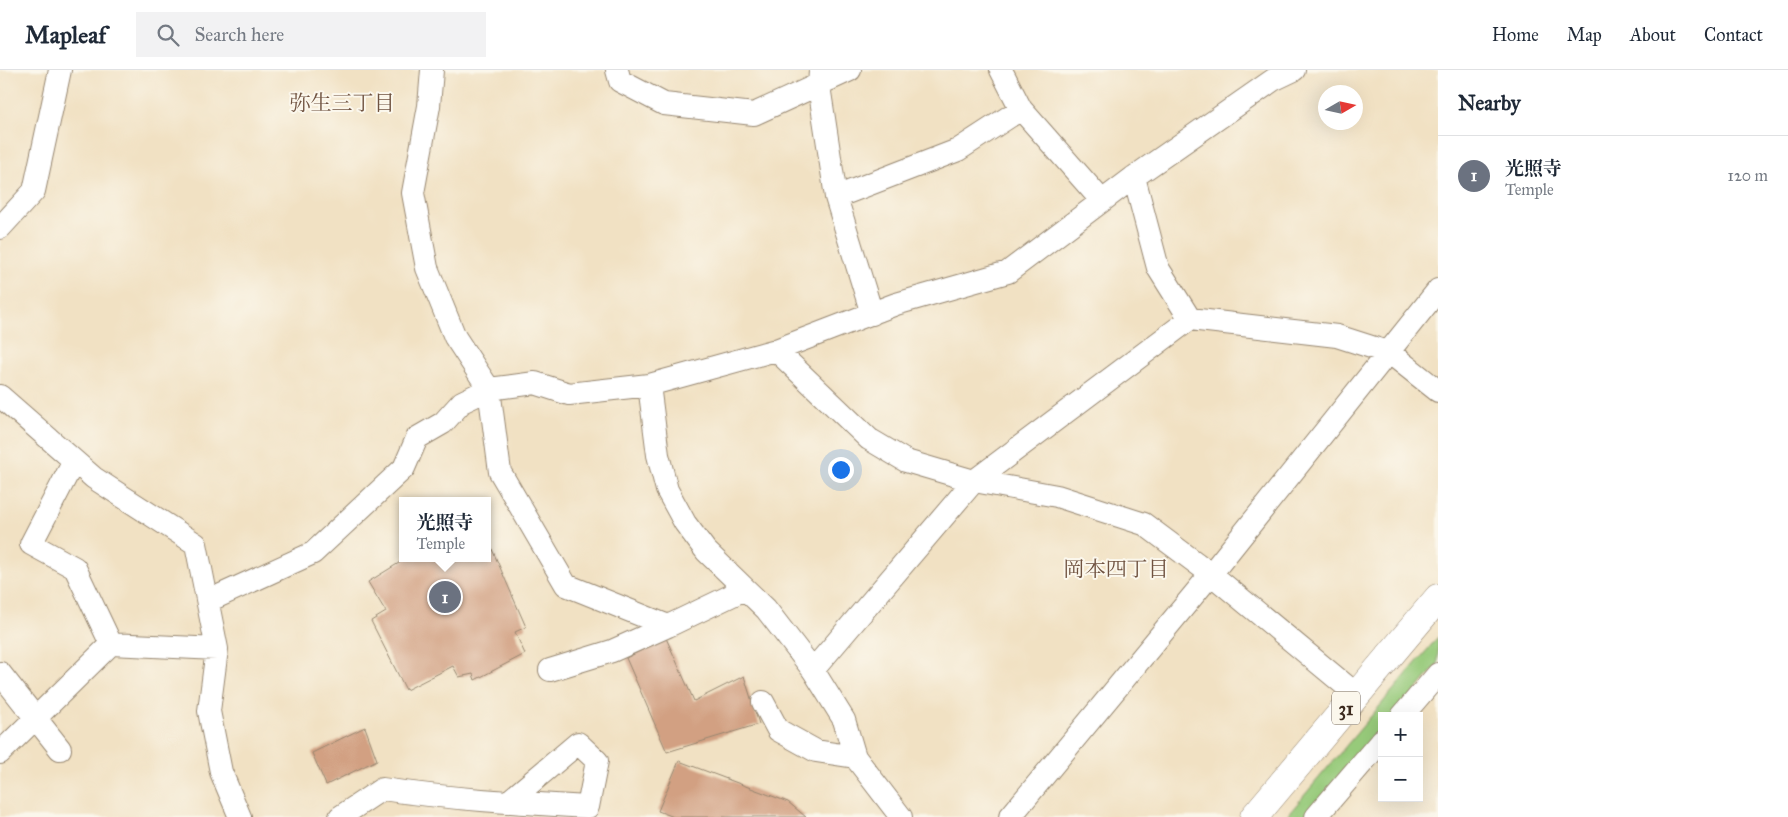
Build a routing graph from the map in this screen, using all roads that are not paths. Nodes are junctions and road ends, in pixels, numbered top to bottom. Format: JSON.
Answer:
{"nodes":[{"id":1,"x":60,"y":70,"type":"edge"},
{"id":2,"x":432,"y":70,"type":"edge"},
{"id":3,"x":617,"y":70,"type":"edge"},
{"id":4,"x":850,"y":70,"type":"edge"},
{"id":5,"x":1001,"y":70,"type":"edge"},
{"id":6,"x":1294,"y":70,"type":"edge"},
{"id":7,"x":1269,"y":75,"type":"edge"},
{"id":8,"x":819,"y":78,"type":"edge"},
{"id":9,"x":1020,"y":109,"type":"junction"},
{"id":10,"x":1134,"y":177,"type":"junction"},
{"id":11,"x":836,"y":197,"type":"junction"},
{"id":12,"x":1102,"y":201,"type":"junction"},
{"id":13,"x":0,"y":228,"type":"edge"},
{"id":14,"x":1438,"y":290,"type":"edge"},
{"id":15,"x":872,"y":314,"type":"junction"},
{"id":16,"x":1190,"y":319,"type":"junction"},
{"id":17,"x":776,"y":350,"type":"junction"},
{"id":18,"x":1390,"y":353,"type":"junction"},
{"id":19,"x":649,"y":385,"type":"junction"},
{"id":20,"x":489,"y":389,"type":"junction"},
{"id":21,"x":1438,"y":391,"type":"edge"},
{"id":22,"x":0,"y":396,"type":"edge"},
{"id":23,"x":74,"y":461,"type":"junction"},
{"id":24,"x":974,"y":480,"type":"junction"},
{"id":25,"x":1212,"y":574,"type":"junction"},
{"id":26,"x":745,"y":589,"type":"junction"},
{"id":27,"x":1438,"y":598,"type":"edge"},
{"id":28,"x":208,"y":601,"type":"junction"},
{"id":29,"x":668,"y":626,"type":"junction"},
{"id":30,"x":111,"y":644,"type":"junction"},
{"id":31,"x":217,"y":649,"type":"junction"},
{"id":32,"x":550,"y":670,"type":"dead end"},
{"id":33,"x":813,"y":670,"type":"junction"},
{"id":34,"x":0,"y":673,"type":"edge"},
{"id":35,"x":1438,"y":674,"type":"edge"},
{"id":36,"x":1357,"y":695,"type":"junction"},
{"id":37,"x":763,"y":702,"type":"dead end"},
{"id":38,"x":1405,"y":712,"type":"edge"},
{"id":39,"x":36,"y":720,"type":"junction"},
{"id":40,"x":1378,"y":745,"type":"edge"},
{"id":41,"x":60,"y":749,"type":"dead end"},
{"id":42,"x":0,"y":753,"type":"edge"},
{"id":43,"x":856,"y":757,"type":"junction"},
{"id":44,"x":508,"y":802,"type":"dead end"},
{"id":45,"x":446,"y":808,"type":"edge"},
{"id":46,"x":240,"y":817,"type":"edge"},
{"id":47,"x":340,"y":817,"type":"edge"},
{"id":48,"x":901,"y":817,"type":"edge"},
{"id":49,"x":1010,"y":817,"type":"edge"},
{"id":50,"x":1254,"y":817,"type":"edge"},
{"id":51,"x":1316,"y":817,"type":"edge"}],
"edges":[{"from":1,"to":13,"type":"street"},
{"from":2,"to":20,"type":"street"},
{"from":3,"to":8,"type":"street"},
{"from":4,"to":8,"type":"street"},
{"from":5,"to":9,"type":"street"},
{"from":6,"to":7,"type":"street"},
{"from":7,"to":10,"type":"street"},
{"from":8,"to":11,"type":"street"},
{"from":9,"to":11,"type":"street"},
{"from":9,"to":12,"type":"street"},
{"from":10,"to":12,"type":"street"},
{"from":10,"to":16,"type":"street"},
{"from":11,"to":15,"type":"street"},
{"from":12,"to":15,"type":"street"},
{"from":14,"to":18,"type":"street"},
{"from":15,"to":17,"type":"street"},
{"from":16,"to":18,"type":"street"},
{"from":16,"to":24,"type":"street"},
{"from":17,"to":19,"type":"street"},
{"from":17,"to":24,"type":"street"},
{"from":18,"to":21,"type":"street"},
{"from":18,"to":25,"type":"street"},
{"from":19,"to":20,"type":"street"},
{"from":19,"to":26,"type":"street"},
{"from":20,"to":28,"type":"street"},
{"from":20,"to":29,"type":"street"},
{"from":22,"to":23,"type":"street"},
{"from":23,"to":28,"type":"street"},
{"from":23,"to":30,"type":"street"},
{"from":24,"to":25,"type":"street"},
{"from":24,"to":33,"type":"street"},
{"from":25,"to":36,"type":"street"},
{"from":25,"to":49,"type":"street"},
{"from":26,"to":29,"type":"street"},
{"from":26,"to":33,"type":"street"},
{"from":27,"to":36,"type":"main road","number":"31"},
{"from":28,"to":31,"type":"street"},
{"from":29,"to":32,"type":"street"},
{"from":30,"to":31,"type":"street"},
{"from":30,"to":39,"type":"street"},
{"from":31,"to":46,"type":"street"},
{"from":33,"to":43,"type":"street"},
{"from":34,"to":39,"type":"street"},
{"from":35,"to":38,"type":"street"},
{"from":36,"to":50,"type":"main road","number":"31"},
{"from":37,"to":43,"type":"street"},
{"from":39,"to":41,"type":"street"},
{"from":39,"to":42,"type":"street"},
{"from":40,"to":51,"type":"street"},
{"from":43,"to":48,"type":"street"},
{"from":44,"to":45,"type":"street"},
{"from":45,"to":47,"type":"street"}]}
